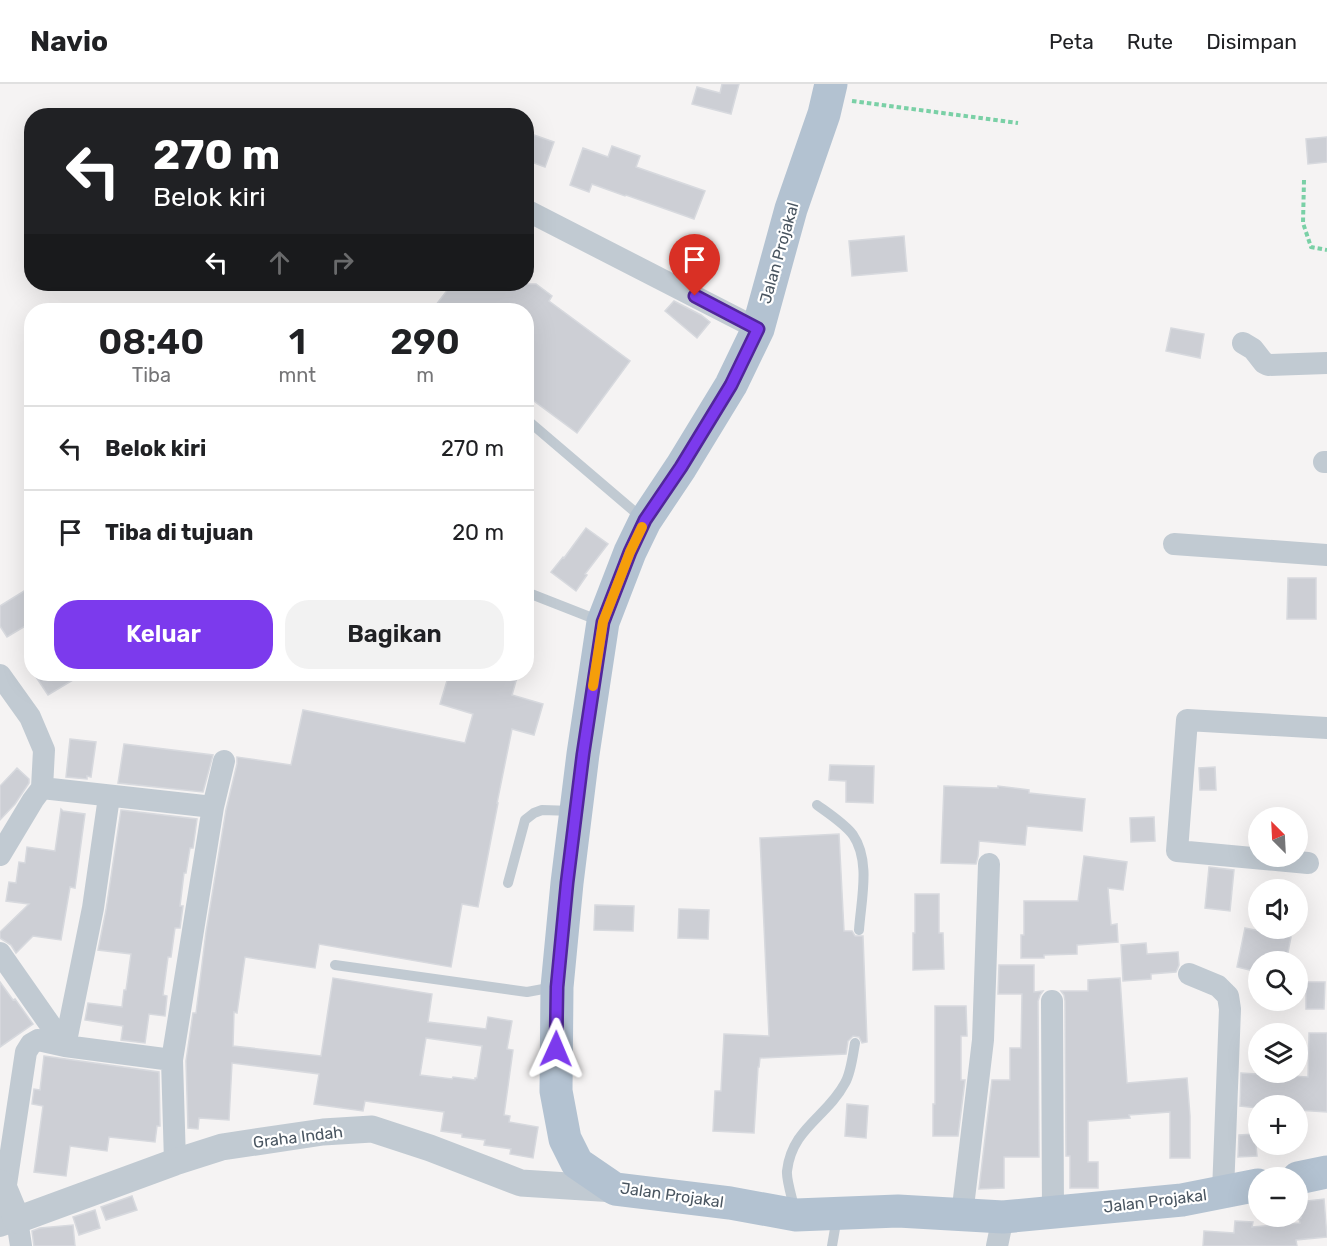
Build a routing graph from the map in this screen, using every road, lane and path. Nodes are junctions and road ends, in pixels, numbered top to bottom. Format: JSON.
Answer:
{"nodes":[{"id":1,"x":830,"y":91,"type":"edge"},
{"id":2,"x":1018,"y":123,"type":"dead end"},
{"id":3,"x":1304,"y":180,"type":"dead end"},
{"id":4,"x":534,"y":214,"type":"edge"},
{"id":5,"x":1327,"y":250,"type":"edge"},
{"id":6,"x":758,"y":329,"type":"junction"},
{"id":7,"x":1243,"y":343,"type":"dead end"},
{"id":8,"x":1327,"y":363,"type":"edge"},
{"id":9,"x":534,"y":426,"type":"edge"},
{"id":10,"x":645,"y":520,"type":"junction"},
{"id":11,"x":1174,"y":544,"type":"dead end"},
{"id":12,"x":1327,"y":555,"type":"edge"},
{"id":13,"x":534,"y":594,"type":"edge"},
{"id":14,"x":603,"y":622,"type":"junction"},
{"id":15,"x":0,"y":675,"type":"edge"},
{"id":16,"x":1327,"y":728,"type":"edge"},
{"id":17,"x":224,"y":761,"type":"dead end"},
{"id":18,"x":42,"y":788,"type":"junction"},
{"id":19,"x":109,"y":796,"type":"junction"},
{"id":20,"x":817,"y":805,"type":"dead end"},
{"id":21,"x":213,"y":807,"type":"junction"},
{"id":22,"x":576,"y":812,"type":"junction"},
{"id":23,"x":0,"y":855,"type":"edge"},
{"id":24,"x":1248,"y":858,"type":"edge"},
{"id":25,"x":989,"y":864,"type":"dead end"},
{"id":26,"x":508,"y":883,"type":"dead end"},
{"id":27,"x":859,"y":930,"type":"dead end"},
{"id":28,"x":0,"y":953,"type":"edge"},
{"id":29,"x":335,"y":965,"type":"dead end"},
{"id":30,"x":1189,"y":974,"type":"dead end"},
{"id":31,"x":557,"y":987,"type":"junction"},
{"id":32,"x":1052,"y":1001,"type":"dead end"},
{"id":33,"x":855,"y":1043,"type":"dead end"},
{"id":34,"x":64,"y":1046,"type":"junction"},
{"id":35,"x":172,"y":1060,"type":"junction"},
{"id":36,"x":175,"y":1161,"type":"junction"},
{"id":37,"x":1327,"y":1172,"type":"edge"},
{"id":38,"x":1308,"y":1176,"type":"edge"},
{"id":39,"x":2,"y":1187,"type":"edge"},
{"id":40,"x":1248,"y":1187,"type":"edge"},
{"id":41,"x":615,"y":1190,"type":"junction"},
{"id":42,"x":1223,"y":1192,"type":"junction"},
{"id":43,"x":1053,"y":1213,"type":"junction"},
{"id":44,"x":838,"y":1214,"type":"junction"},
{"id":45,"x":796,"y":1215,"type":"junction"},
{"id":46,"x":962,"y":1215,"type":"junction"},
{"id":47,"x":13,"y":1231,"type":"edge"},
{"id":48,"x":1000,"y":1232,"type":"edge"},
{"id":49,"x":832,"y":1246,"type":"edge"}],
"edges":[{"from":1,"to":2,"type":"path"},
{"from":1,"to":6,"type":"main road","name":"Jalan Projakal"},
{"from":3,"to":5,"type":"path"},
{"from":4,"to":6,"type":"street"},
{"from":6,"to":10,"type":"main road","name":"Jalan Projakal"},
{"from":7,"to":8,"type":"street"},
{"from":9,"to":10,"type":"lane"},
{"from":10,"to":14,"type":"main road","name":"Jalan Projakal"},
{"from":11,"to":12,"type":"street"},
{"from":13,"to":14,"type":"lane"},
{"from":14,"to":22,"type":"main road","name":"Jalan Projakal"},
{"from":15,"to":18,"type":"street"},
{"from":16,"to":24,"type":"street"},
{"from":17,"to":21,"type":"street"},
{"from":18,"to":19,"type":"street"},
{"from":18,"to":23,"type":"street"},
{"from":19,"to":21,"type":"street"},
{"from":19,"to":34,"type":"street"},
{"from":20,"to":27,"type":"lane"},
{"from":21,"to":35,"type":"street"},
{"from":22,"to":26,"type":"lane"},
{"from":22,"to":31,"type":"main road","name":"Jalan Projakal"},
{"from":25,"to":46,"type":"street"},
{"from":28,"to":34,"type":"street"},
{"from":29,"to":31,"type":"lane"},
{"from":30,"to":42,"type":"street"},
{"from":31,"to":41,"type":"main road","name":"Jalan Projakal"},
{"from":32,"to":43,"type":"street"},
{"from":33,"to":45,"type":"lane"},
{"from":34,"to":35,"type":"street"},
{"from":34,"to":39,"type":"street"},
{"from":35,"to":36,"type":"street"},
{"from":36,"to":41,"type":"street","name":"Graha Indah"},
{"from":36,"to":47,"type":"street","name":"Graha Indah"},
{"from":37,"to":38,"type":"main road"},
{"from":39,"to":47,"type":"street","name":"Graha Indah"},
{"from":40,"to":42,"type":"main road","name":"Jalan Projakal"},
{"from":41,"to":45,"type":"main road","name":"Jalan Projakal"},
{"from":42,"to":43,"type":"main road","name":"Jalan Projakal"},
{"from":43,"to":48,"type":"main road","name":"Jalan Projakal"},
{"from":44,"to":45,"type":"main road","name":"Jalan Projakal"},
{"from":44,"to":46,"type":"main road","name":"Jalan Projakal"},
{"from":44,"to":49,"type":"lane"},
{"from":46,"to":48,"type":"main road","name":"Jalan Projakal"}]}
